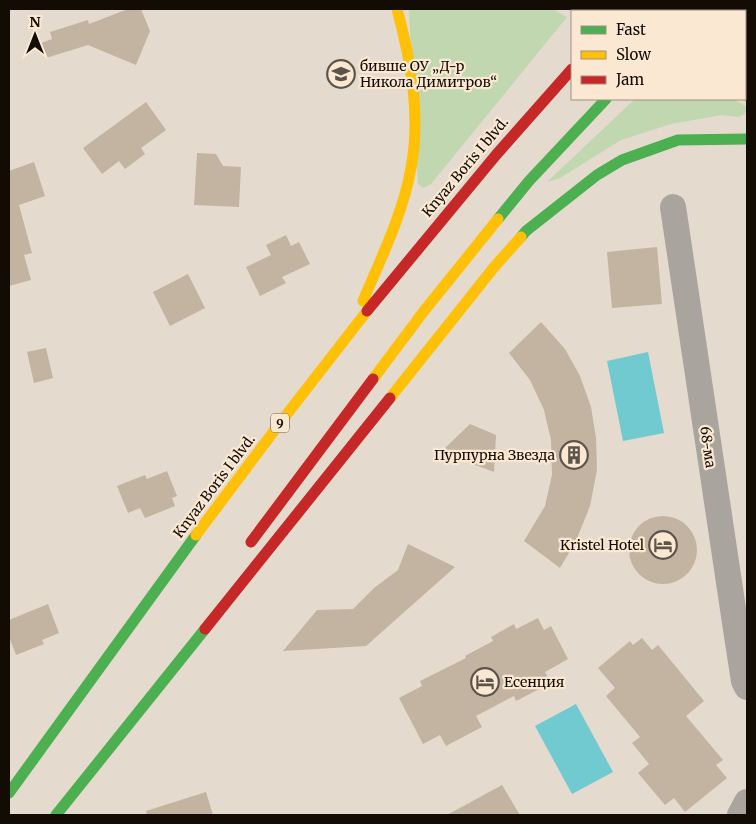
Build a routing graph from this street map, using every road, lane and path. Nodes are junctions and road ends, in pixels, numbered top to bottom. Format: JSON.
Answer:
{"nodes":[{"id":1,"x":397,"y":9,"type":"edge"},
{"id":2,"x":571,"y":70,"type":"edge"},
{"id":3,"x":605,"y":100,"type":"edge"},
{"id":4,"x":747,"y":139,"type":"edge"},
{"id":5,"x":673,"y":207,"type":"dead end"},
{"id":6,"x":351,"y":329,"type":"junction"},
{"id":7,"x":244,"y":552,"type":"dead end"},
{"id":8,"x":163,"y":663,"type":"dead end"},
{"id":9,"x":747,"y":687,"type":"edge"},
{"id":10,"x":9,"y":793,"type":"edge"},
{"id":11,"x":747,"y":802,"type":"edge"},
{"id":12,"x":55,"y":815,"type":"edge"},
{"id":13,"x":740,"y":815,"type":"edge"}],
"edges":[{"from":1,"to":6,"type":"main road"},
{"from":2,"to":6,"type":"main road","name":"Knyaz Boris I blvd.","number":"9"},
{"from":3,"to":7,"type":"main road"},
{"from":4,"to":12,"type":"main road"},
{"from":5,"to":9,"type":"street","name":"68-ма"},
{"from":6,"to":10,"type":"main road","name":"Knyaz Boris I blvd.","number":"9"},
{"from":8,"to":12,"type":"main road"},
{"from":11,"to":13,"type":"street"}]}
